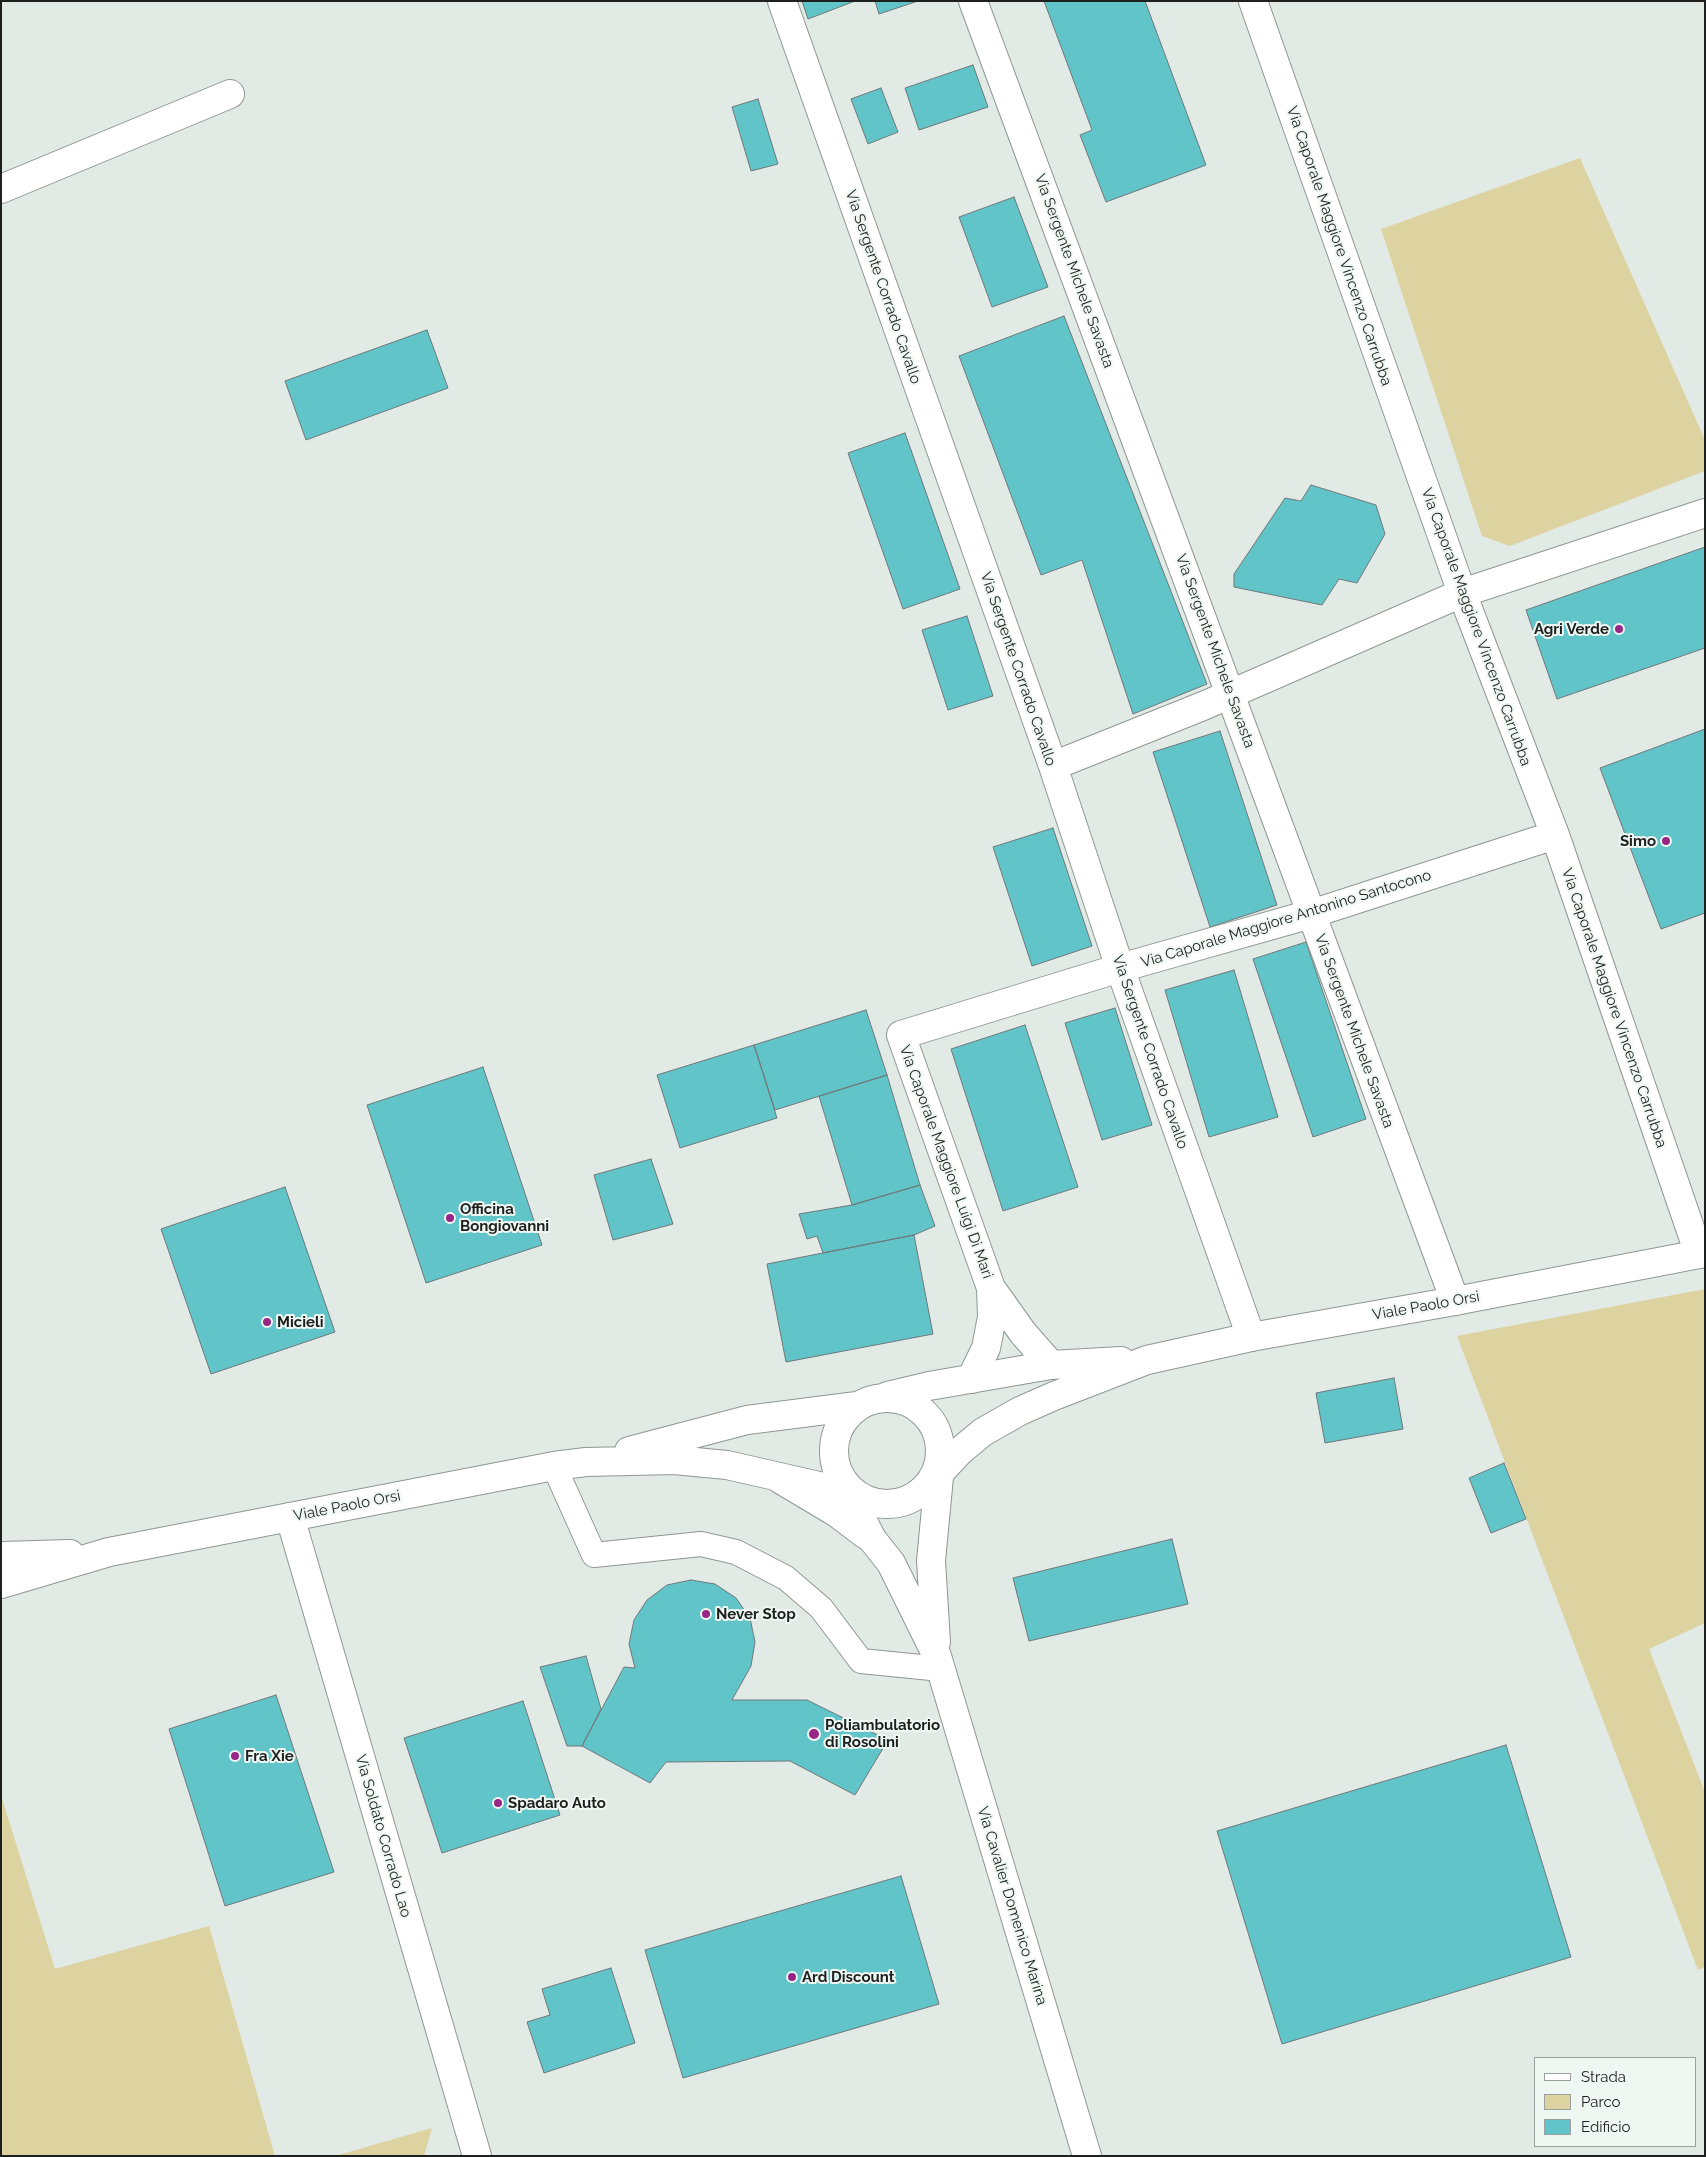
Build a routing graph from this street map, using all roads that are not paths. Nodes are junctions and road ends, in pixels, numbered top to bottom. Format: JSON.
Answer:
{"nodes":[{"id":1,"x":782,"y":1,"type":"edge"},
{"id":2,"x":974,"y":1,"type":"edge"},
{"id":3,"x":1253,"y":1,"type":"edge"},
{"id":4,"x":230,"y":94,"type":"dead end"},
{"id":5,"x":1,"y":189,"type":"edge"},
{"id":6,"x":1705,"y":512,"type":"edge"},
{"id":7,"x":1462,"y":593,"type":"junction"},
{"id":8,"x":1231,"y":694,"type":"junction"},
{"id":9,"x":1053,"y":766,"type":"junction"},
{"id":10,"x":1555,"y":835,"type":"junction"},
{"id":11,"x":1310,"y":914,"type":"junction"},
{"id":12,"x":1120,"y":968,"type":"junction"},
{"id":13,"x":901,"y":1035,"type":"joint"},
{"id":14,"x":1702,"y":1253,"type":"edge"},
{"id":15,"x":991,"y":1288,"type":"junction"},
{"id":16,"x":1455,"y":1301,"type":"junction"},
{"id":17,"x":1251,"y":1337,"type":"junction"},
{"id":18,"x":1147,"y":1360,"type":"junction"},
{"id":19,"x":1051,"y":1365,"type":"junction"},
{"id":20,"x":970,"y":1379,"type":"junction"},
{"id":21,"x":868,"y":1402,"type":"junction"},
{"id":22,"x":586,"y":1462,"type":"junction"},
{"id":23,"x":554,"y":1466,"type":"junction"},
{"id":24,"x":937,"y":1469,"type":"junction"},
{"id":25,"x":775,"y":1476,"type":"junction"},
{"id":26,"x":860,"y":1498,"type":"junction"},
{"id":27,"x":290,"y":1517,"type":"junction"},
{"id":28,"x":872,"y":1539,"type":"junction"},
{"id":29,"x":109,"y":1552,"type":"junction"},
{"id":30,"x":1,"y":1556,"type":"edge"},
{"id":31,"x":1,"y":1584,"type":"edge"},
{"id":32,"x":939,"y":1663,"type":"junction"},
{"id":33,"x":477,"y":2156,"type":"edge"},
{"id":34,"x":1088,"y":2156,"type":"edge"}],
"edges":[{"from":1,"to":9,"type":"street","name":"Via Sergente Corrado Cavallo"},
{"from":2,"to":8,"type":"street","name":"Via Sergente Michele Savasta"},
{"from":3,"to":7,"type":"street","name":"Via Caporale Maggiore Vincenzo Carrubba"},
{"from":4,"to":5,"type":"street"},
{"from":6,"to":7,"type":"street"},
{"from":7,"to":8,"type":"street"},
{"from":7,"to":10,"type":"street","name":"Via Caporale Maggiore Vincenzo Carrubba"},
{"from":8,"to":9,"type":"street"},
{"from":8,"to":11,"type":"street","name":"Via Sergente Michele Savasta"},
{"from":9,"to":12,"type":"street","name":"Via Sergente Corrado Cavallo"},
{"from":10,"to":11,"type":"street","name":"Via Caporale Maggiore Antonino Santocono"},
{"from":10,"to":14,"type":"street","name":"Via Caporale Maggiore Vincenzo Carrubba"},
{"from":11,"to":12,"type":"street","name":"Via Caporale Maggiore Antonino Santocono"},
{"from":11,"to":16,"type":"street","name":"Via Sergente Michele Savasta"},
{"from":12,"to":13,"type":"street","name":"Via Caporale Maggiore Antonino Santocono"},
{"from":12,"to":17,"type":"street","name":"Via Sergente Corrado Cavallo"},
{"from":13,"to":15,"type":"street","name":"Via Caporale Maggiore Luigi Di Mari"},
{"from":14,"to":16,"type":"street","name":"Viale Paolo Orsi"},
{"from":15,"to":19,"type":"street"},
{"from":15,"to":20,"type":"street"},
{"from":16,"to":17,"type":"street","name":"Viale Paolo Orsi"},
{"from":17,"to":18,"type":"street","name":"Viale Paolo Orsi"},
{"from":18,"to":19,"type":"street"},
{"from":18,"to":24,"type":"street"},
{"from":19,"to":20,"type":"street"},
{"from":20,"to":21,"type":"street"},
{"from":21,"to":22,"type":"street"},
{"from":21,"to":24,"type":"street"},
{"from":21,"to":26,"type":"street"},
{"from":22,"to":23,"type":"street","name":"Viale Paolo Orsi"},
{"from":22,"to":25,"type":"street"},
{"from":23,"to":27,"type":"street","name":"Viale Paolo Orsi"},
{"from":23,"to":32,"type":"lane"},
{"from":24,"to":26,"type":"street"},
{"from":24,"to":32,"type":"street"},
{"from":25,"to":26,"type":"street"},
{"from":25,"to":28,"type":"street"},
{"from":26,"to":28,"type":"street"},
{"from":27,"to":29,"type":"street","name":"Viale Paolo Orsi"},
{"from":27,"to":33,"type":"street","name":"Via Soldato Corrado Lao"},
{"from":28,"to":32,"type":"street"},
{"from":29,"to":30,"type":"street","name":"Viale Paolo Orsi"},
{"from":29,"to":31,"type":"street","name":"Viale Paolo Orsi"},
{"from":32,"to":34,"type":"street","name":"Via Cavalier Domenico Marina"}]}
